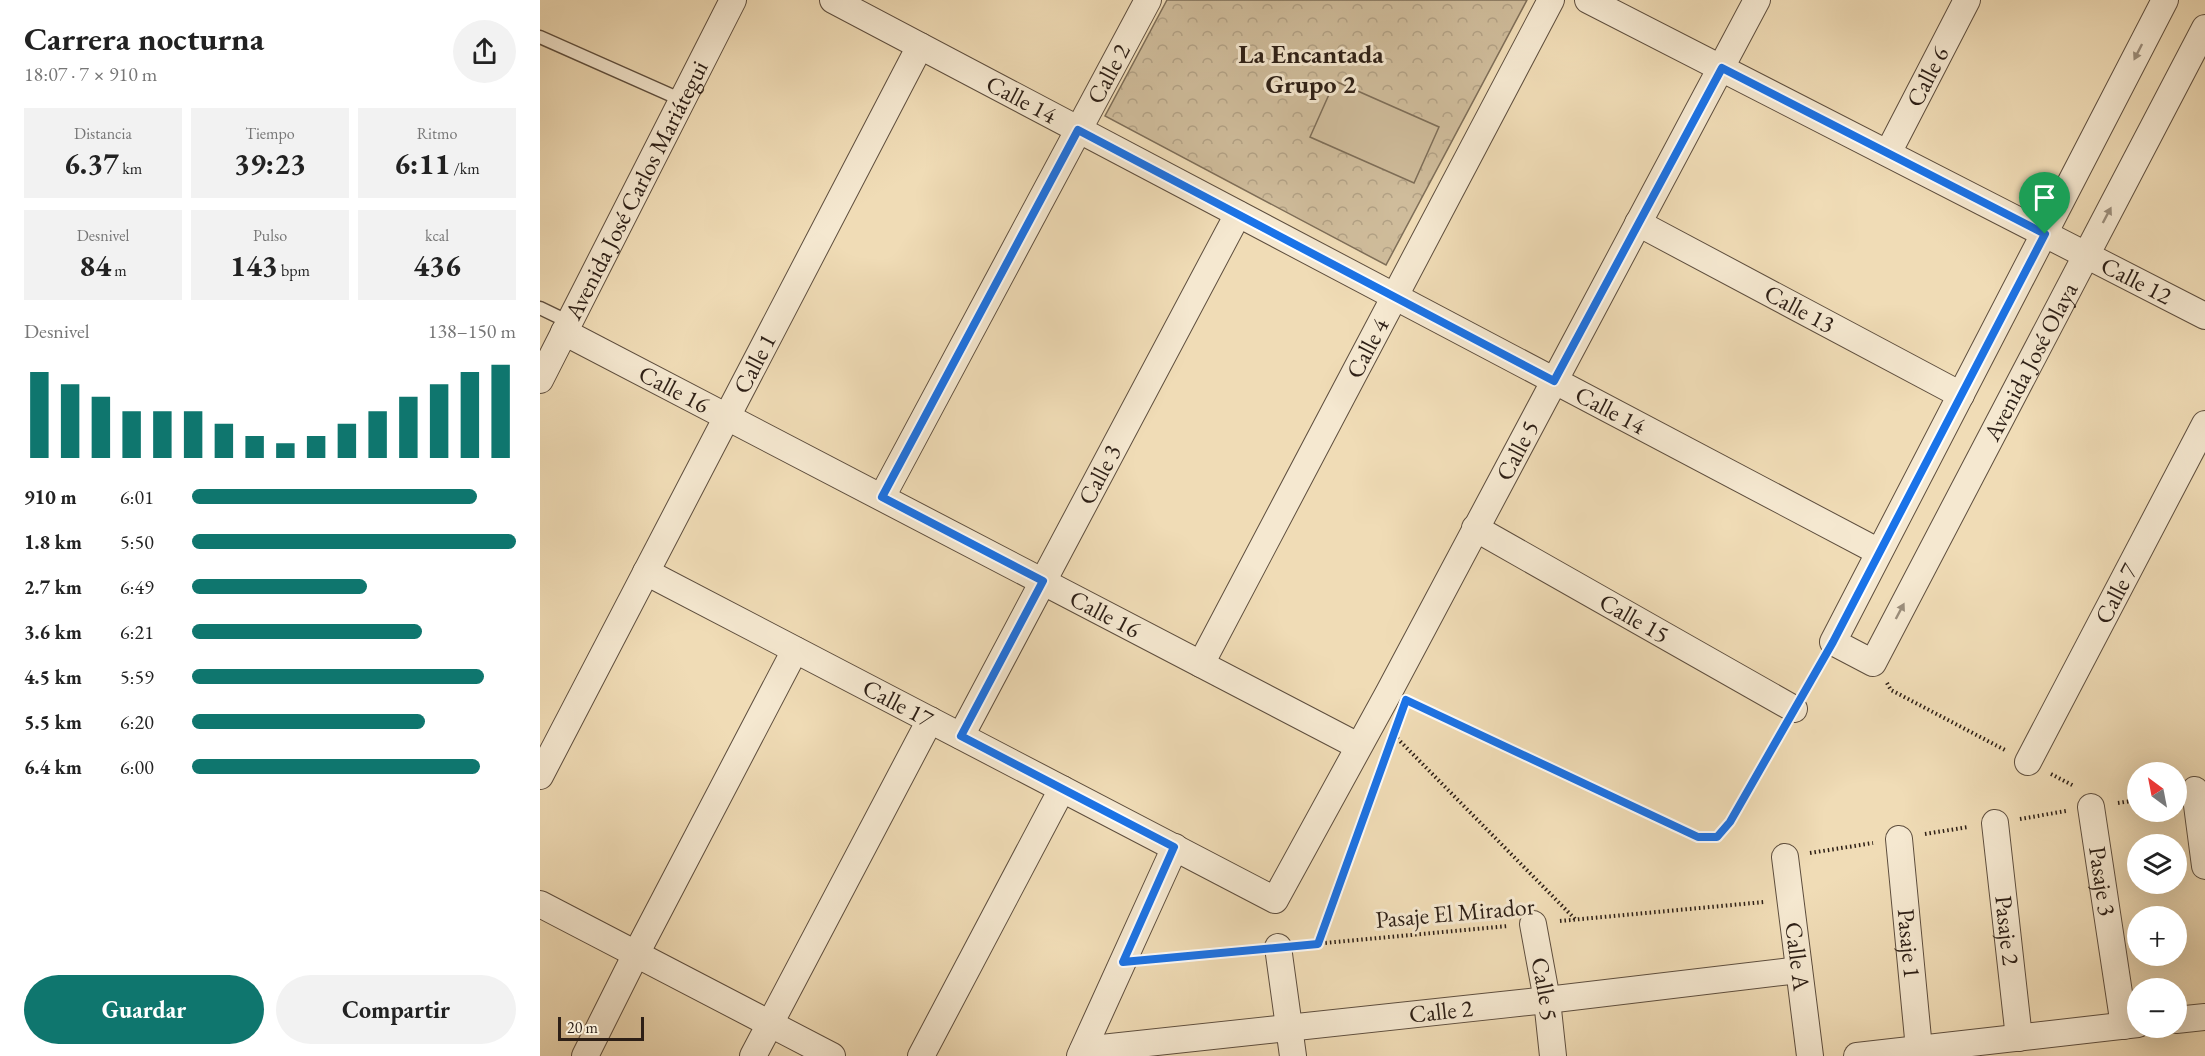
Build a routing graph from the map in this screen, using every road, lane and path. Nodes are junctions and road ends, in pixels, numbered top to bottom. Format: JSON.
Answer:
{"nodes":[{"id":1,"x":733,"y":0,"type":"edge"},
{"id":2,"x":833,"y":0,"type":"edge"},
{"id":3,"x":1148,"y":0,"type":"edge"},
{"id":4,"x":1551,"y":0,"type":"edge"},
{"id":5,"x":1588,"y":0,"type":"edge"},
{"id":6,"x":1757,"y":0,"type":"edge"},
{"id":7,"x":1967,"y":0,"type":"edge"},
{"id":8,"x":2165,"y":0,"type":"edge"},
{"id":9,"x":2205,"y":28,"type":"edge"},
{"id":10,"x":540,"y":37,"type":"edge"},
{"id":11,"x":920,"y":46,"type":"junction"},
{"id":12,"x":1722,"y":68,"type":"junction"},
{"id":13,"x":682,"y":100,"type":"junction"},
{"id":14,"x":1078,"y":130,"type":"junction"},
{"id":15,"x":1888,"y":153,"type":"junction"},
{"id":16,"x":1238,"y":214,"type":"junction"},
{"id":17,"x":1638,"y":223,"type":"junction"},
{"id":18,"x":2045,"y":234,"type":"junction"},
{"id":19,"x":2086,"y":255,"type":"junction"},
{"id":20,"x":1395,"y":296,"type":"junction"},
{"id":21,"x":540,"y":308,"type":"edge"},
{"id":22,"x":2205,"y":316,"type":"edge"},
{"id":23,"x":567,"y":327,"type":"junction"},
{"id":24,"x":541,"y":376,"type":"edge"},
{"id":25,"x":1554,"y":381,"type":"junction"},
{"id":26,"x":1961,"y":395,"type":"junction"},
{"id":27,"x":727,"y":416,"type":"junction"},
{"id":28,"x":2205,"y":424,"type":"edge"},
{"id":29,"x":882,"y":497,"type":"junction"},
{"id":30,"x":1475,"y":528,"type":"junction"},
{"id":31,"x":1879,"y":552,"type":"junction"},
{"id":32,"x":646,"y":572,"type":"junction"},
{"id":33,"x":1043,"y":581,"type":"junction"},
{"id":34,"x":1833,"y":642,"type":"junction"},
{"id":35,"x":795,"y":650,"type":"junction"},
{"id":36,"x":1201,"y":664,"type":"junction"},
{"id":37,"x":1891,"y":690,"type":"dead end"},
{"id":38,"x":1389,"y":692,"type":"junction"},
{"id":39,"x":1794,"y":709,"type":"junction"},
{"id":40,"x":930,"y":720,"type":"junction"},
{"id":41,"x":1397,"y":726,"type":"dead end"},
{"id":42,"x":1394,"y":735,"type":"junction"},
{"id":43,"x":961,"y":736,"type":"junction"},
{"id":44,"x":1390,"y":746,"type":"dead end"},
{"id":45,"x":1358,"y":747,"type":"junction"},
{"id":46,"x":1386,"y":757,"type":"dead end"},
{"id":47,"x":2028,"y":762,"type":"junction"},
{"id":48,"x":540,"y":776,"type":"edge"},
{"id":49,"x":1062,"y":789,"type":"junction"},
{"id":50,"x":2195,"y":790,"type":"dead end"},
{"id":51,"x":2085,"y":798,"type":"junction"},
{"id":52,"x":2127,"y":800,"type":"edge"},
{"id":53,"x":1995,"y":823,"type":"junction"},
{"id":54,"x":1899,"y":839,"type":"junction"},
{"id":55,"x":1174,"y":847,"type":"junction"},
{"id":56,"x":1785,"y":857,"type":"joint"},
{"id":57,"x":2205,"y":866,"type":"edge"},
{"id":58,"x":1275,"y":900,"type":"joint"},
{"id":59,"x":1791,"y":900,"type":"junction"},
{"id":60,"x":540,"y":904,"type":"edge"},
{"id":61,"x":1576,"y":920,"type":"junction"},
{"id":62,"x":1533,"y":924,"type":"junction"},
{"id":63,"x":1318,"y":944,"type":"junction"},
{"id":64,"x":1278,"y":947,"type":"junction"},
{"id":65,"x":636,"y":954,"type":"junction"},
{"id":66,"x":1123,"y":962,"type":"junction"},
{"id":67,"x":1800,"y":970,"type":"junction"},
{"id":68,"x":1547,"y":1000,"type":"junction"},
{"id":69,"x":2127,"y":1005,"type":"edge"},
{"id":70,"x":2205,"y":1017,"type":"edge"},
{"id":71,"x":2187,"y":1019,"type":"edge"},
{"id":72,"x":770,"y":1022,"type":"junction"},
{"id":73,"x":2127,"y":1025,"type":"edge"},
{"id":74,"x":1289,"y":1027,"type":"junction"},
{"id":75,"x":2019,"y":1038,"type":"junction"},
{"id":76,"x":1919,"y":1049,"type":"junction"},
{"id":77,"x":1081,"y":1053,"type":"edge"},
{"id":78,"x":585,"y":1056,"type":"edge"},
{"id":79,"x":753,"y":1056,"type":"edge"},
{"id":80,"x":832,"y":1056,"type":"edge"},
{"id":81,"x":921,"y":1056,"type":"edge"},
{"id":82,"x":1293,"y":1056,"type":"edge"},
{"id":83,"x":1552,"y":1056,"type":"edge"},
{"id":84,"x":1810,"y":1056,"type":"edge"},
{"id":85,"x":1857,"y":1056,"type":"edge"}],
"edges":[{"from":1,"to":13,"type":"street","name":"Avenida José Carlos Mariátegui"},
{"from":2,"to":11,"type":"street","name":"Calle 14"},
{"from":3,"to":14,"type":"street","name":"Calle 2"},
{"from":4,"to":20,"type":"street","name":"Calle 4"},
{"from":5,"to":12,"type":"street","name":"Calle 12"},
{"from":6,"to":12,"type":"street","name":"Calle 5"},
{"from":7,"to":15,"type":"street","name":"Calle 6"},
{"from":8,"to":18,"type":"street","name":"Avenida José Olaya","one_way":true},
{"from":19,"to":9,"type":"street","name":"Avenida José Olaya","one_way":true},
{"from":10,"to":13,"type":"lane"},
{"from":11,"to":14,"type":"street","name":"Calle 14"},
{"from":11,"to":27,"type":"street","name":"Calle 1"},
{"from":12,"to":15,"type":"street","name":"Calle 12"},
{"from":12,"to":17,"type":"street","name":"Calle 5"},
{"from":13,"to":23,"type":"street","name":"Avenida José Carlos Mariátegui"},
{"from":14,"to":16,"type":"street","name":"Calle 14"},
{"from":14,"to":29,"type":"street","name":"Calle 2"},
{"from":15,"to":18,"type":"street","name":"Calle 12"},
{"from":16,"to":20,"type":"street","name":"Calle 14"},
{"from":16,"to":33,"type":"street","name":"Calle 3"},
{"from":17,"to":25,"type":"street","name":"Calle 5"},
{"from":17,"to":26,"type":"street","name":"Calle 13"},
{"from":18,"to":19,"type":"street","name":"Calle 12"},
{"from":18,"to":26,"type":"street","name":"Avenida José Olaya"},
{"from":19,"to":22,"type":"street","name":"Calle 12"},
{"from":34,"to":19,"type":"street","name":"Avenida José Olaya","one_way":true},
{"from":20,"to":25,"type":"street","name":"Calle 14"},
{"from":20,"to":36,"type":"street","name":"Calle 4"},
{"from":21,"to":23,"type":"lane"},
{"from":23,"to":24,"type":"street","name":"Avenida José Carlos Mariátegui"},
{"from":23,"to":27,"type":"street","name":"Calle 16"},
{"from":25,"to":30,"type":"street","name":"Calle 5"},
{"from":25,"to":31,"type":"street","name":"Calle 14"},
{"from":26,"to":31,"type":"street","name":"Avenida José Olaya"},
{"from":27,"to":29,"type":"street","name":"Calle 16"},
{"from":27,"to":32,"type":"street","name":"Calle 1"},
{"from":28,"to":47,"type":"street","name":"Calle 7"},
{"from":29,"to":33,"type":"street","name":"Calle 16"},
{"from":30,"to":38,"type":"street","name":"Calle 5"},
{"from":30,"to":39,"type":"street","name":"Calle 15"},
{"from":31,"to":34,"type":"street","name":"Avenida José Olaya"},
{"from":32,"to":35,"type":"street","name":"Calle 17"},
{"from":32,"to":48,"type":"street","name":"Calle 1"},
{"from":33,"to":36,"type":"street","name":"Calle 16"},
{"from":33,"to":43,"type":"street","name":"Calle 3"},
{"from":34,"to":39,"type":"path"},
{"from":35,"to":40,"type":"street","name":"Calle 17"},
{"from":35,"to":65,"type":"street"},
{"from":36,"to":45,"type":"street","name":"Calle 16"},
{"from":37,"to":47,"type":"path"},
{"from":38,"to":39,"type":"path"},
{"from":38,"to":45,"type":"street","name":"Calle 5"},
{"from":40,"to":43,"type":"street","name":"Calle 17"},
{"from":40,"to":72,"type":"street"},
{"from":41,"to":42,"type":"path"},
{"from":42,"to":44,"type":"path"},
{"from":42,"to":61,"type":"path"},
{"from":43,"to":49,"type":"street","name":"Calle 17"},
{"from":45,"to":58,"type":"street","name":"Calle 5"},
{"from":46,"to":63,"type":"path"},
{"from":47,"to":51,"type":"path"},
{"from":49,"to":55,"type":"street","name":"Calle 17"},
{"from":49,"to":81,"type":"street"},
{"from":50,"to":57,"type":"street"},
{"from":51,"to":52,"type":"path"},
{"from":51,"to":53,"type":"path"},
{"from":51,"to":69,"type":"street","name":"Pasaje 3"},
{"from":53,"to":54,"type":"path"},
{"from":53,"to":75,"type":"street","name":"Pasaje 2"},
{"from":54,"to":56,"type":"path"},
{"from":54,"to":76,"type":"street","name":"Pasaje 1"},
{"from":55,"to":58,"type":"street","name":"Calle 17"},
{"from":55,"to":66,"type":"street"},
{"from":56,"to":59,"type":"street","name":"Calle A"},
{"from":59,"to":61,"type":"path","name":"Pasaje El Mirador"},
{"from":59,"to":67,"type":"street","name":"Calle A"},
{"from":60,"to":65,"type":"street"},
{"from":61,"to":62,"type":"path","name":"Pasaje El Mirador"},
{"from":62,"to":63,"type":"path","name":"Pasaje El Mirador"},
{"from":62,"to":68,"type":"street","name":"Calle 5"},
{"from":63,"to":64,"type":"path","name":"Pasaje El Mirador"},
{"from":64,"to":66,"type":"path","name":"Pasaje El Mirador"},
{"from":64,"to":74,"type":"street"},
{"from":65,"to":72,"type":"street"},
{"from":65,"to":78,"type":"street"},
{"from":66,"to":77,"type":"street"},
{"from":67,"to":68,"type":"street","name":"Calle 2"},
{"from":67,"to":84,"type":"street","name":"Calle A"},
{"from":68,"to":74,"type":"street","name":"Calle 2"},
{"from":68,"to":83,"type":"street","name":"Calle 5"},
{"from":70,"to":71,"type":"street"},
{"from":72,"to":79,"type":"street"},
{"from":72,"to":80,"type":"street"},
{"from":73,"to":75,"type":"street"},
{"from":74,"to":77,"type":"street","name":"Calle 2"},
{"from":74,"to":82,"type":"street"},
{"from":75,"to":76,"type":"street"},
{"from":76,"to":85,"type":"street"}]}
